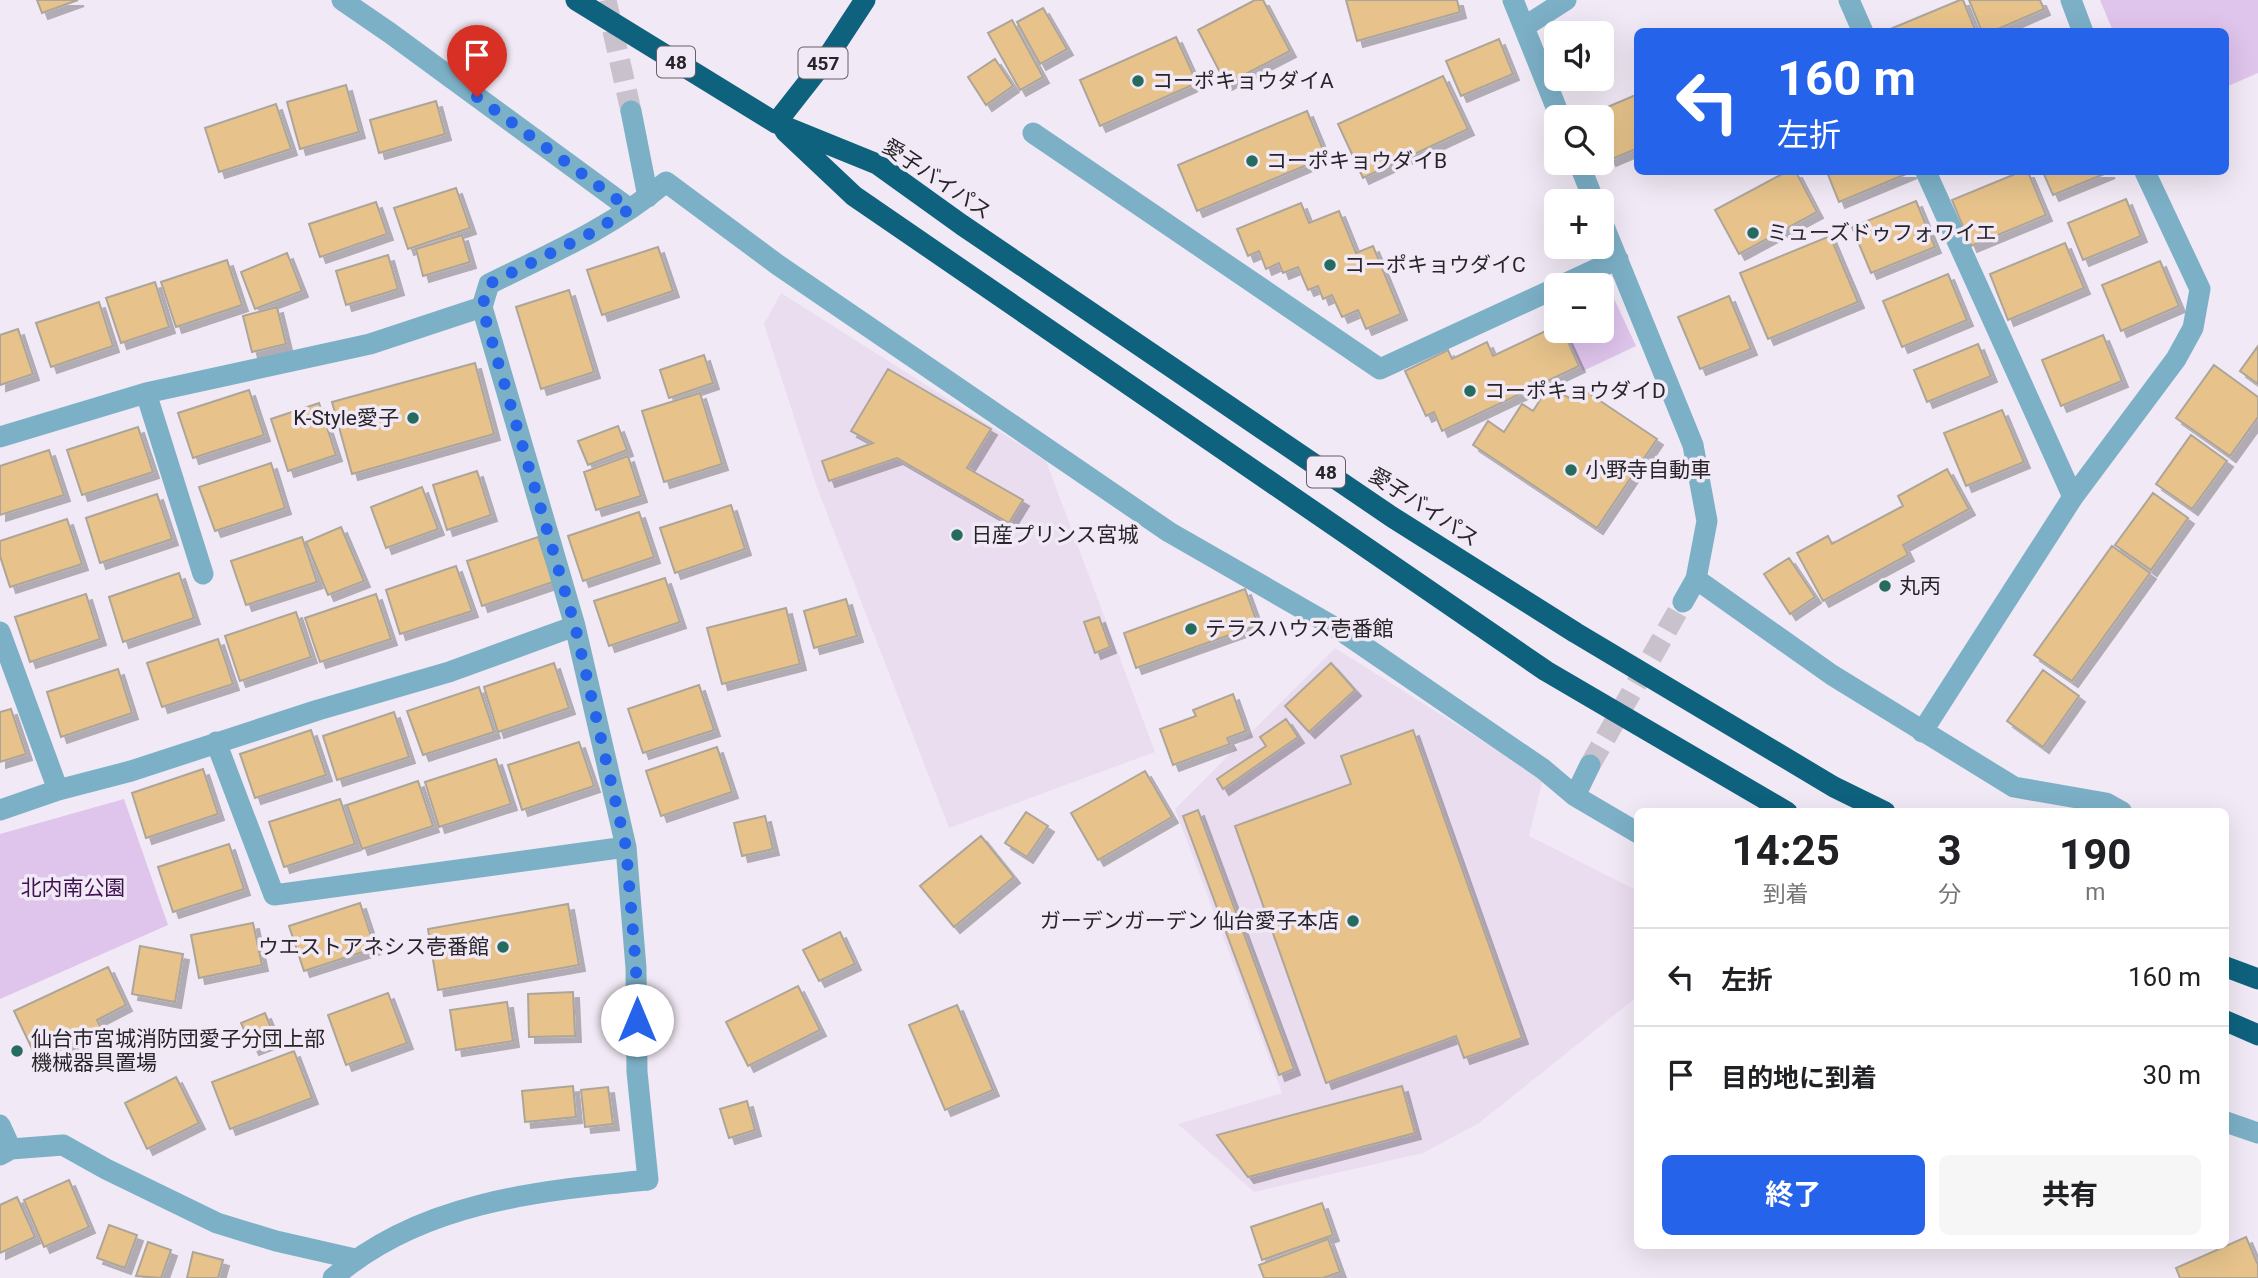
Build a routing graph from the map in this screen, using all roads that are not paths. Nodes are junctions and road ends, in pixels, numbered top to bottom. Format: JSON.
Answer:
{"nodes":[{"id":1,"x":342,"y":0,"type":"edge"},
{"id":2,"x":576,"y":0,"type":"edge"},
{"id":3,"x":865,"y":0,"type":"edge"},
{"id":4,"x":1513,"y":0,"type":"edge"},
{"id":5,"x":1566,"y":0,"type":"edge"},
{"id":6,"x":1849,"y":0,"type":"edge"},
{"id":7,"x":2071,"y":0,"type":"edge"},
{"id":8,"x":1524,"y":27,"type":"junction"},
{"id":9,"x":1861,"y":28,"type":"edge"},
{"id":10,"x":2082,"y":28,"type":"edge"},
{"id":11,"x":1555,"y":105,"type":"edge"},
{"id":12,"x":631,"y":111,"type":"tunnel mouth"},
{"id":13,"x":776,"y":122,"type":"junction"},
{"id":14,"x":1033,"y":133,"type":"dead end"},
{"id":15,"x":1927,"y":175,"type":"edge"},
{"id":16,"x":2147,"y":175,"type":"edge"},
{"id":17,"x":648,"y":197,"type":"junction"},
{"id":18,"x":630,"y":209,"type":"junction"},
{"id":19,"x":1614,"y":250,"type":"edge"},
{"id":20,"x":1618,"y":259,"type":"junction"},
{"id":21,"x":1588,"y":273,"type":"edge"},
{"id":22,"x":1544,"y":294,"type":"edge"},
{"id":23,"x":482,"y":307,"type":"junction"},
{"id":24,"x":146,"y":393,"type":"junction"},
{"id":25,"x":0,"y":437,"type":"edge"},
{"id":26,"x":2073,"y":497,"type":"junction"},
{"id":27,"x":203,"y":574,"type":"dead end"},
{"id":28,"x":1696,"y":579,"type":"junction"},
{"id":29,"x":1683,"y":602,"type":"tunnel mouth"},
{"id":30,"x":575,"y":626,"type":"junction"},
{"id":31,"x":0,"y":632,"type":"edge"},
{"id":32,"x":1922,"y":732,"type":"junction"},
{"id":33,"x":216,"y":742,"type":"junction"},
{"id":34,"x":1590,"y":765,"type":"tunnel mouth"},
{"id":35,"x":58,"y":790,"type":"junction"},
{"id":36,"x":1575,"y":796,"type":"junction"},
{"id":37,"x":1780,"y":808,"type":"edge"},
{"id":38,"x":1877,"y":808,"type":"edge"},
{"id":39,"x":2115,"y":808,"type":"edge"},
{"id":40,"x":0,"y":810,"type":"edge"},
{"id":41,"x":1634,"y":831,"type":"edge"},
{"id":42,"x":626,"y":847,"type":"junction"},
{"id":43,"x":2229,"y":968,"type":"edge"},
{"id":44,"x":2258,"y":979,"type":"edge"},
{"id":45,"x":2229,"y":1022,"type":"edge"},
{"id":46,"x":2258,"y":1035,"type":"edge"},
{"id":47,"x":2229,"y":1123,"type":"edge"},
{"id":48,"x":0,"y":1125,"type":"edge"},
{"id":49,"x":2258,"y":1133,"type":"edge"},
{"id":50,"x":6,"y":1152,"type":"edge"},
{"id":51,"x":355,"y":1259,"type":"junction"},
{"id":52,"x":333,"y":1278,"type":"edge"}],
"edges":[{"from":1,"to":18,"type":"street"},
{"from":2,"to":13,"type":"highway","number":"48"},
{"from":3,"to":13,"type":"highway","number":"457"},
{"from":4,"to":8,"type":"street"},
{"from":5,"to":8,"type":"street"},
{"from":6,"to":9,"type":"street"},
{"from":7,"to":10,"type":"street"},
{"from":8,"to":11,"type":"street"},
{"from":12,"to":17,"type":"street"},
{"from":13,"to":37,"type":"highway","number":"48"},
{"from":13,"to":38,"type":"highway","name":"愛子バイパス","number":"48"},
{"from":14,"to":22,"type":"street"},
{"from":15,"to":26,"type":"street"},
{"from":16,"to":26,"type":"street"},
{"from":17,"to":18,"type":"street"},
{"from":17,"to":36,"type":"street"},
{"from":18,"to":23,"type":"street"},
{"from":19,"to":20,"type":"street"},
{"from":20,"to":21,"type":"street"},
{"from":20,"to":28,"type":"street"},
{"from":23,"to":24,"type":"street"},
{"from":23,"to":30,"type":"street"},
{"from":24,"to":25,"type":"street"},
{"from":24,"to":27,"type":"street"},
{"from":26,"to":32,"type":"street"},
{"from":28,"to":29,"type":"street"},
{"from":28,"to":32,"type":"street"},
{"from":30,"to":33,"type":"street"},
{"from":30,"to":42,"type":"street"},
{"from":31,"to":35,"type":"street"},
{"from":32,"to":39,"type":"street"},
{"from":33,"to":35,"type":"street"},
{"from":33,"to":42,"type":"street"},
{"from":34,"to":36,"type":"street"},
{"from":35,"to":40,"type":"street"},
{"from":36,"to":41,"type":"street"},
{"from":42,"to":51,"type":"street"},
{"from":43,"to":44,"type":"highway"},
{"from":45,"to":46,"type":"highway"},
{"from":47,"to":49,"type":"street"},
{"from":48,"to":50,"type":"street"},
{"from":50,"to":51,"type":"street"},
{"from":51,"to":52,"type":"street"}]}
